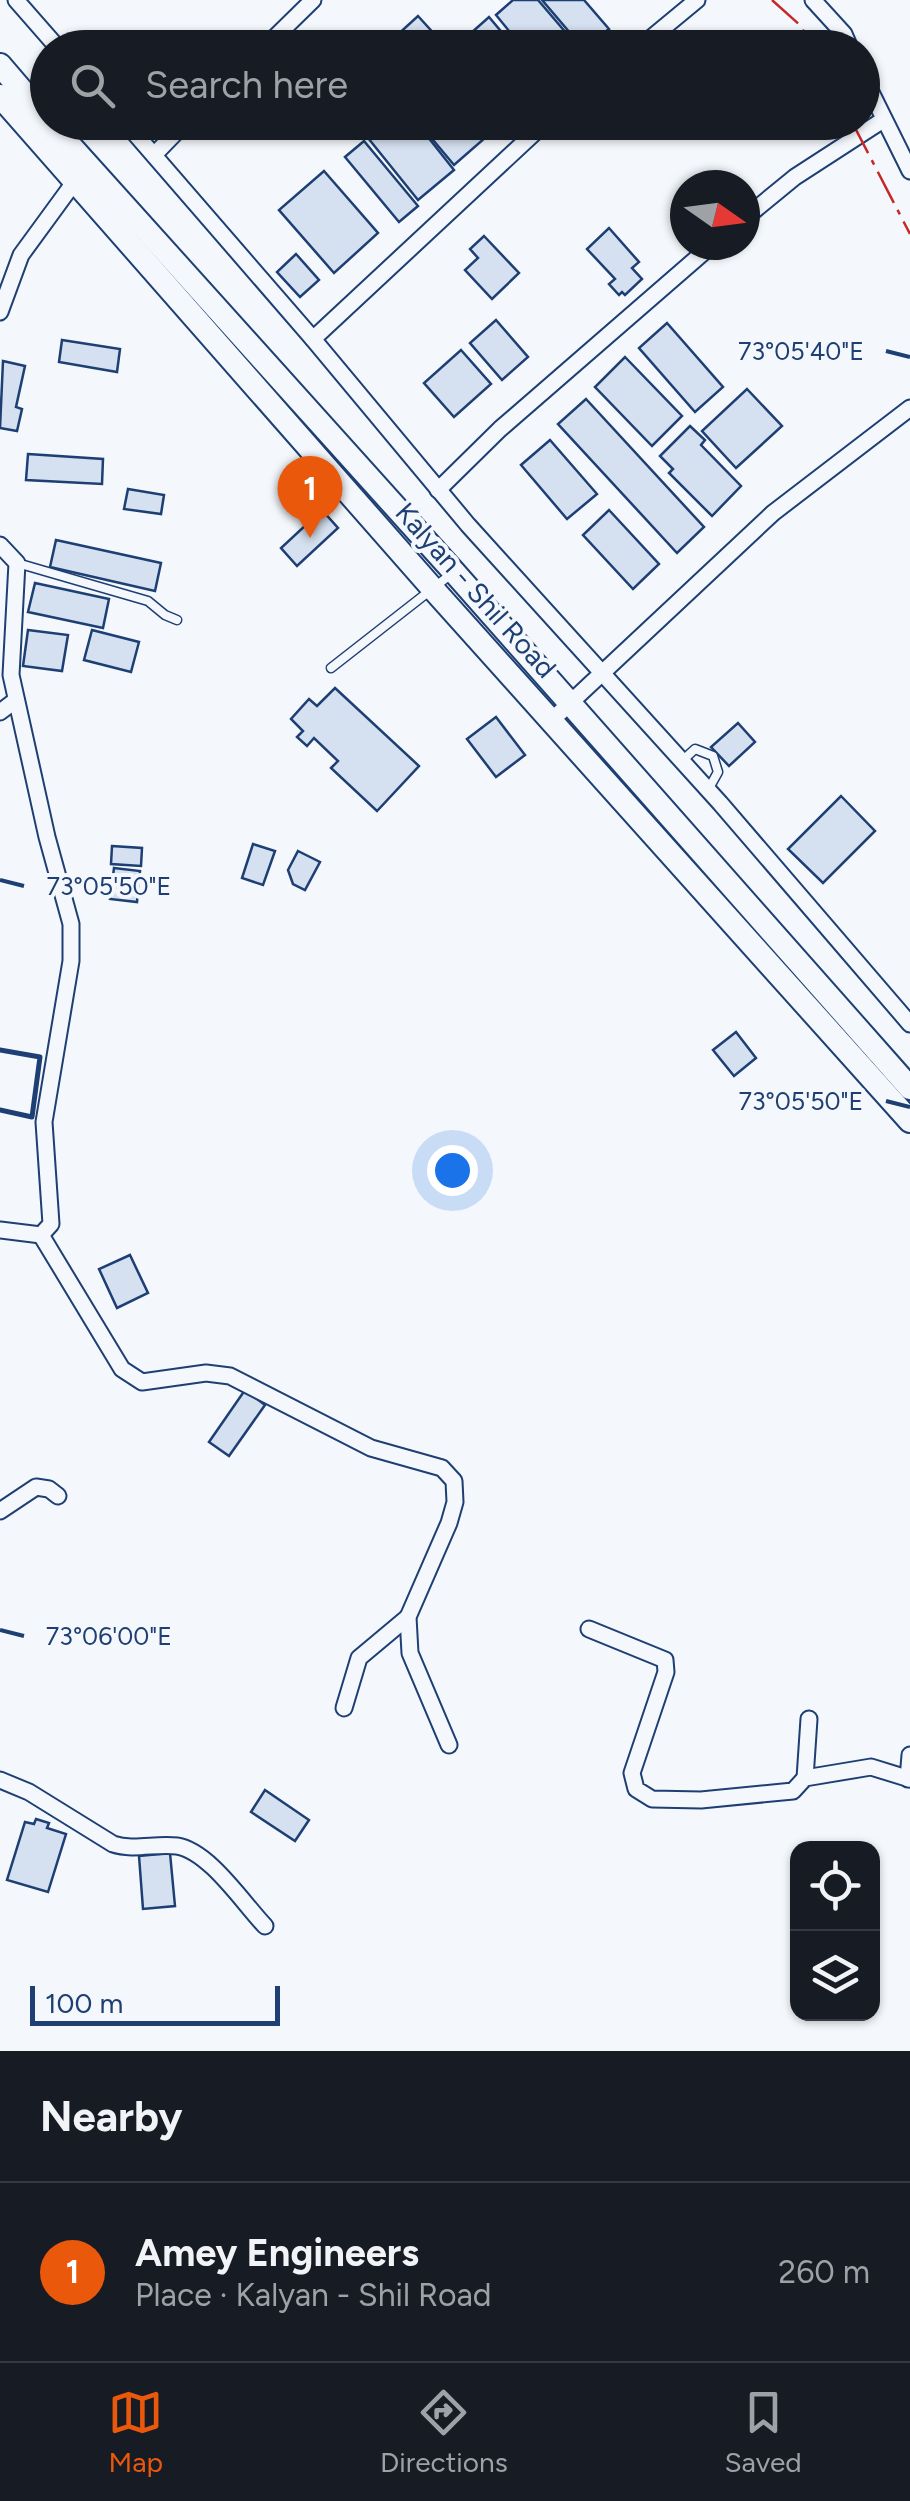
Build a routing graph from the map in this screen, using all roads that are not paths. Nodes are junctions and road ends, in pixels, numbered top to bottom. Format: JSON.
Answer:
{"nodes":[{"id":1,"x":16,"y":0,"type":"edge"},
{"id":2,"x":313,"y":0,"type":"edge"},
{"id":3,"x":697,"y":0,"type":"edge"},
{"id":4,"x":813,"y":0,"type":"edge"},
{"id":5,"x":42,"y":30,"type":"edge"},
{"id":6,"x":282,"y":30,"type":"edge"},
{"id":7,"x":661,"y":30,"type":"edge"},
{"id":8,"x":840,"y":30,"type":"edge"},
{"id":9,"x":0,"y":64,"type":"edge"},
{"id":10,"x":0,"y":96,"type":"edge"},
{"id":11,"x":30,"y":100,"type":"edge"},
{"id":12,"x":880,"y":113,"type":"edge"},
{"id":13,"x":883,"y":120,"type":"junction"},
{"id":14,"x":880,"y":122,"type":"edge"},
{"id":15,"x":30,"y":125,"type":"edge"},
{"id":16,"x":46,"y":140,"type":"edge"},
{"id":17,"x":60,"y":140,"type":"edge"},
{"id":18,"x":141,"y":140,"type":"edge"},
{"id":19,"x":168,"y":140,"type":"edge"},
{"id":20,"x":527,"y":140,"type":"edge"},
{"id":21,"x":852,"y":140,"type":"edge"},
{"id":22,"x":154,"y":154,"type":"junction"},
{"id":23,"x":910,"y":172,"type":"edge"},
{"id":24,"x":82,"y":175,"type":"junction"},
{"id":25,"x":760,"y":206,"type":"edge"},
{"id":26,"x":695,"y":260,"type":"edge"},
{"id":27,"x":0,"y":312,"type":"edge"},
{"id":28,"x":313,"y":339,"type":"junction"},
{"id":29,"x":910,"y":408,"type":"edge"},
{"id":30,"x":438,"y":490,"type":"junction"},
{"id":31,"x":0,"y":544,"type":"edge"},
{"id":32,"x":18,"y":563,"type":"junction"},
{"id":33,"x":454,"y":572,"type":"junction"},
{"id":34,"x":434,"y":589,"type":"junction"},
{"id":35,"x":177,"y":620,"type":"dead end"},
{"id":36,"x":331,"y":668,"type":"dead end"},
{"id":37,"x":602,"y":671,"type":"junction"},
{"id":38,"x":16,"y":700,"type":"junction"},
{"id":39,"x":0,"y":712,"type":"edge"},
{"id":40,"x":562,"y":712,"type":"junction"},
{"id":41,"x":682,"y":761,"type":"junction"},
{"id":42,"x":708,"y":790,"type":"junction"},
{"id":43,"x":910,"y":1024,"type":"edge"},
{"id":44,"x":910,"y":1088,"type":"edge"},
{"id":45,"x":910,"y":1121,"type":"edge"},
{"id":46,"x":0,"y":1230,"type":"edge"},
{"id":47,"x":41,"y":1235,"type":"junction"},
{"id":48,"x":58,"y":1496,"type":"dead end"},
{"id":49,"x":0,"y":1510,"type":"edge"},
{"id":50,"x":408,"y":1617,"type":"junction"},
{"id":51,"x":590,"y":1629,"type":"dead end"},
{"id":52,"x":344,"y":1708,"type":"dead end"},
{"id":53,"x":810,"y":1719,"type":"dead end"},
{"id":54,"x":448,"y":1745,"type":"dead end"},
{"id":55,"x":910,"y":1755,"type":"edge"},
{"id":56,"x":806,"y":1778,"type":"junction"},
{"id":57,"x":909,"y":1779,"type":"edge"},
{"id":58,"x":0,"y":1780,"type":"edge"},
{"id":59,"x":265,"y":1926,"type":"dead end"}],
"edges":[{"from":1,"to":5,"type":"street"},
{"from":2,"to":6,"type":"street"},
{"from":3,"to":7,"type":"street"},
{"from":4,"to":8,"type":"street"},
{"from":9,"to":11,"type":"main road","name":"Kalyan - Shil Road"},
{"from":10,"to":15,"type":"main road","name":"Kalyan - Shil Road"},
{"from":12,"to":13,"type":"street"},
{"from":13,"to":14,"type":"street"},
{"from":13,"to":23,"type":"street"},
{"from":16,"to":24,"type":"main road","name":"Kalyan - Shil Road"},
{"from":17,"to":24,"type":"main road","name":"Kalyan - Shil Road"},
{"from":18,"to":22,"type":"street"},
{"from":19,"to":22,"type":"street"},
{"from":20,"to":28,"type":"street"},
{"from":21,"to":25,"type":"street"},
{"from":22,"to":28,"type":"street"},
{"from":24,"to":27,"type":"street"},
{"from":24,"to":33,"type":"main road","name":"Kalyan - Shil Road"},
{"from":24,"to":34,"type":"main road","name":"Kalyan - Shil Road"},
{"from":26,"to":30,"type":"street"},
{"from":28,"to":30,"type":"street"},
{"from":29,"to":37,"type":"street"},
{"from":30,"to":37,"type":"street"},
{"from":31,"to":32,"type":"street"},
{"from":32,"to":35,"type":"lane"},
{"from":32,"to":38,"type":"street"},
{"from":33,"to":34,"type":"lane"},
{"from":33,"to":40,"type":"main road","name":"Kalyan - Shil Road"},
{"from":34,"to":36,"type":"lane"},
{"from":34,"to":40,"type":"main road","name":"Kalyan - Shil Road"},
{"from":37,"to":40,"type":"street"},
{"from":37,"to":41,"type":"street"},
{"from":38,"to":39,"type":"street"},
{"from":38,"to":47,"type":"street"},
{"from":40,"to":44,"type":"main road","name":"Kalyan - Shil Road"},
{"from":40,"to":45,"type":"main road","name":"Kalyan - Shil Road"},
{"from":41,"to":42,"type":"street"},
{"from":41,"to":42,"type":"lane"},
{"from":42,"to":43,"type":"street"},
{"from":46,"to":47,"type":"street"},
{"from":47,"to":50,"type":"street"},
{"from":48,"to":49,"type":"street"},
{"from":50,"to":52,"type":"street"},
{"from":50,"to":54,"type":"street"},
{"from":51,"to":56,"type":"street"},
{"from":53,"to":56,"type":"street"},
{"from":55,"to":57,"type":"street"},
{"from":56,"to":57,"type":"street"},
{"from":58,"to":59,"type":"street"}]}
